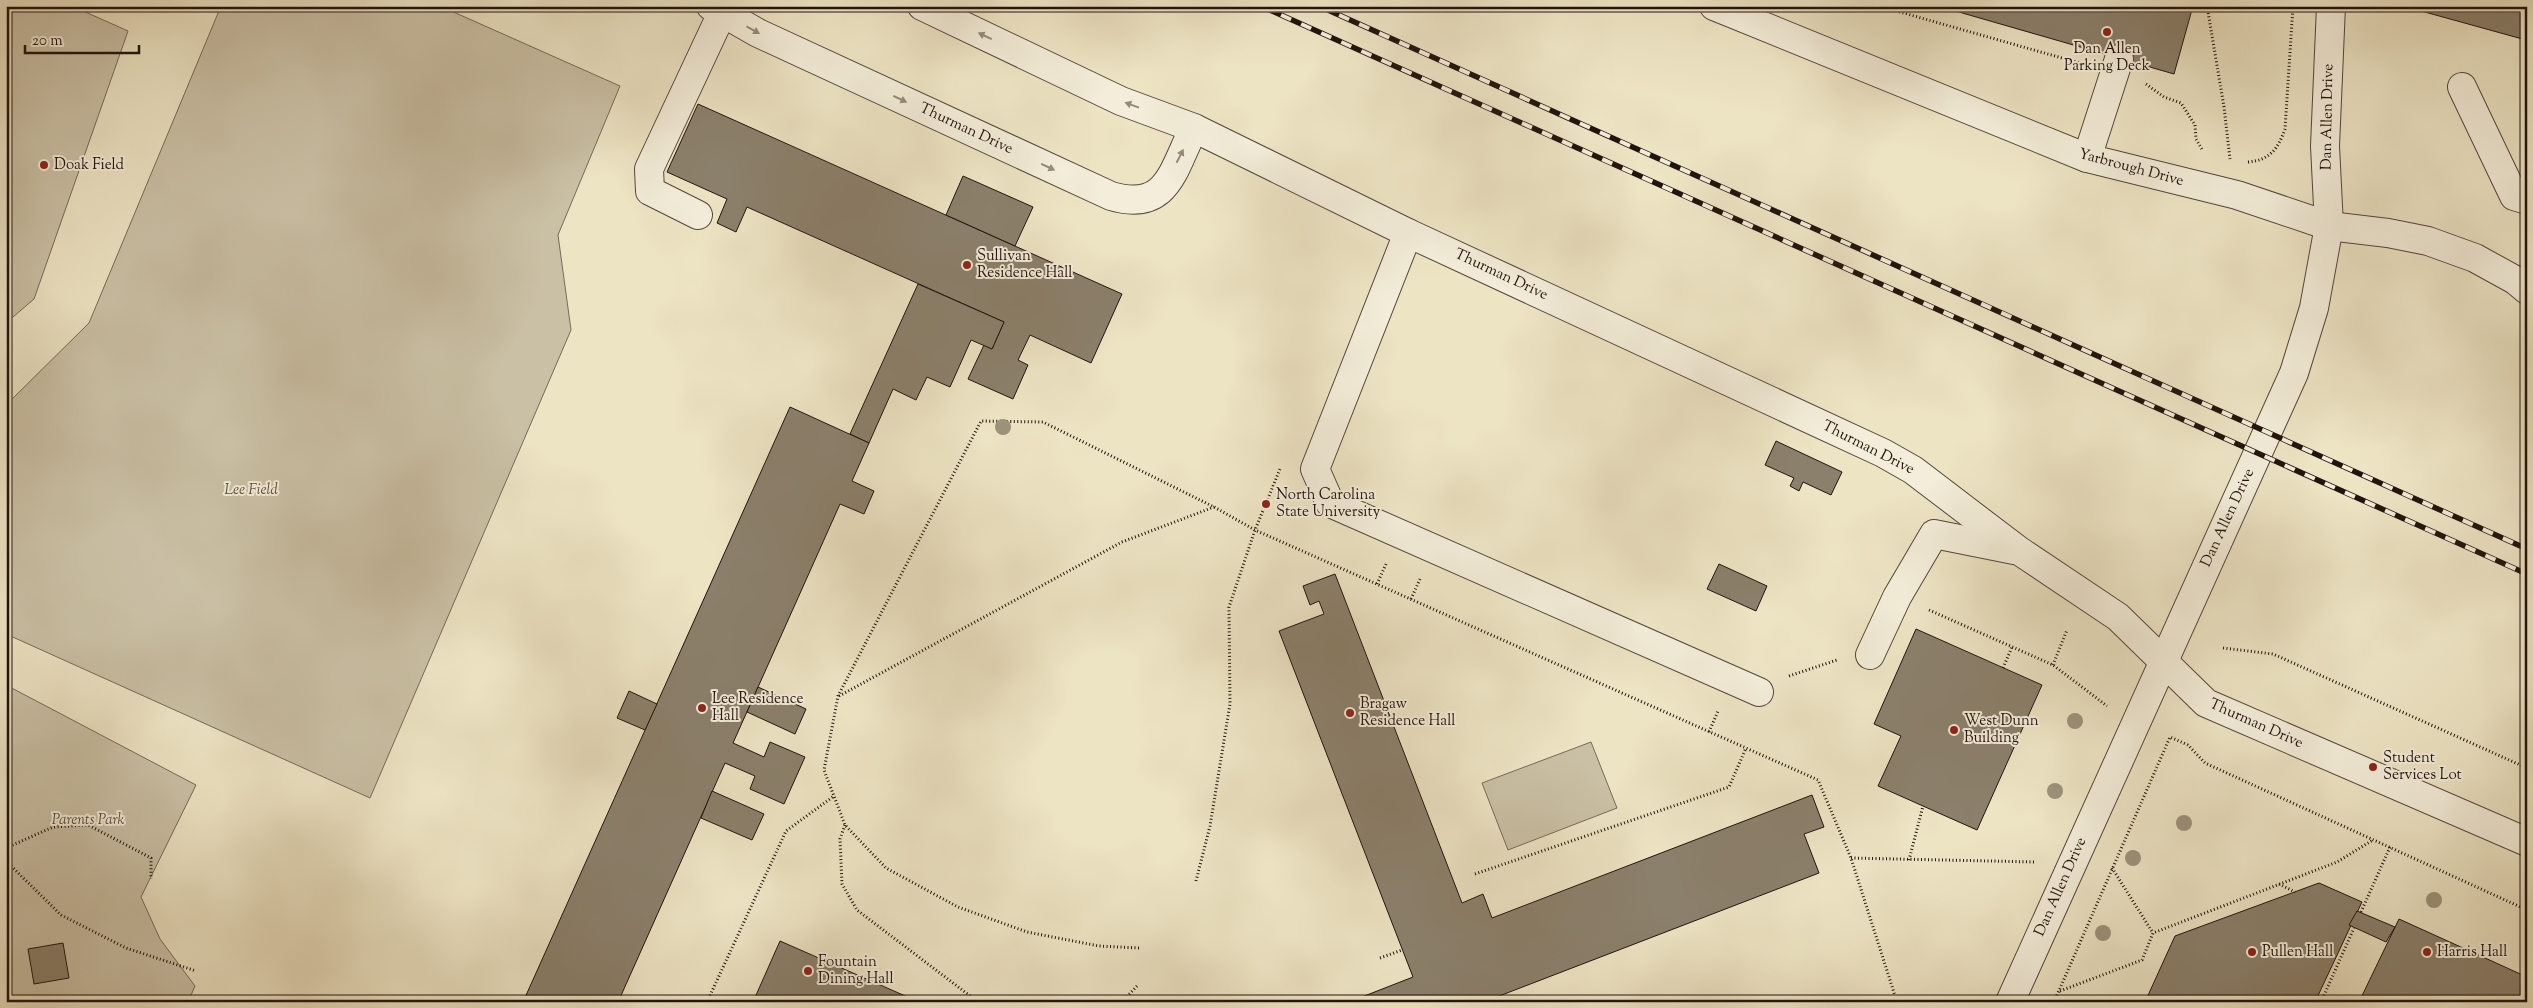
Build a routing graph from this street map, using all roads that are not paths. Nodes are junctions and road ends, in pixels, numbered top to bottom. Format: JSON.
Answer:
{"nodes":[{"id":1,"x":922,"y":6,"type":"edge"},
{"id":2,"x":1714,"y":6,"type":"edge"},
{"id":3,"x":2331,"y":6,"type":"edge"},
{"id":4,"x":716,"y":10,"type":"edge"},
{"id":5,"x":2117,"y":66,"type":"road end"},
{"id":6,"x":2462,"y":87,"type":"dead end"},
{"id":7,"x":1194,"y":128,"type":"junction"},
{"id":8,"x":2087,"y":158,"type":"junction"},
{"id":9,"x":2527,"y":200,"type":"edge"},
{"id":10,"x":698,"y":215,"type":"dead end"},
{"id":11,"x":2328,"y":226,"type":"junction"},
{"id":12,"x":1408,"y":234,"type":"junction"},
{"id":13,"x":2527,"y":290,"type":"edge"},
{"id":14,"x":2018,"y":550,"type":"junction"},
{"id":15,"x":1870,"y":655,"type":"road end"},
{"id":16,"x":2163,"y":660,"type":"junction"},
{"id":17,"x":1759,"y":692,"type":"road end"},
{"id":18,"x":2527,"y":842,"type":"edge"},
{"id":19,"x":2010,"y":1002,"type":"edge"}],
"edges":[{"from":7,"to":1,"type":"street","name":"Thurman Drive","one_way":true},
{"from":2,"to":8,"type":"street","name":"Yarbrough Drive"},
{"from":3,"to":11,"type":"street","name":"Dan Allen Drive"},
{"from":4,"to":7,"type":"street","name":"Thurman Drive","one_way":true},
{"from":4,"to":10,"type":"street"},
{"from":5,"to":8,"type":"street"},
{"from":6,"to":9,"type":"street"},
{"from":7,"to":12,"type":"street","name":"Thurman Drive"},
{"from":8,"to":11,"type":"street","name":"Yarbrough Drive"},
{"from":11,"to":13,"type":"street","name":"Yarbrough Drive"},
{"from":11,"to":16,"type":"street","name":"Dan Allen Drive"},
{"from":12,"to":14,"type":"street","name":"Thurman Drive"},
{"from":12,"to":17,"type":"street"},
{"from":14,"to":15,"type":"street"},
{"from":14,"to":16,"type":"street","name":"Thurman Drive"},
{"from":16,"to":18,"type":"street","name":"Thurman Drive"},
{"from":16,"to":19,"type":"street","name":"Dan Allen Drive"}]}
